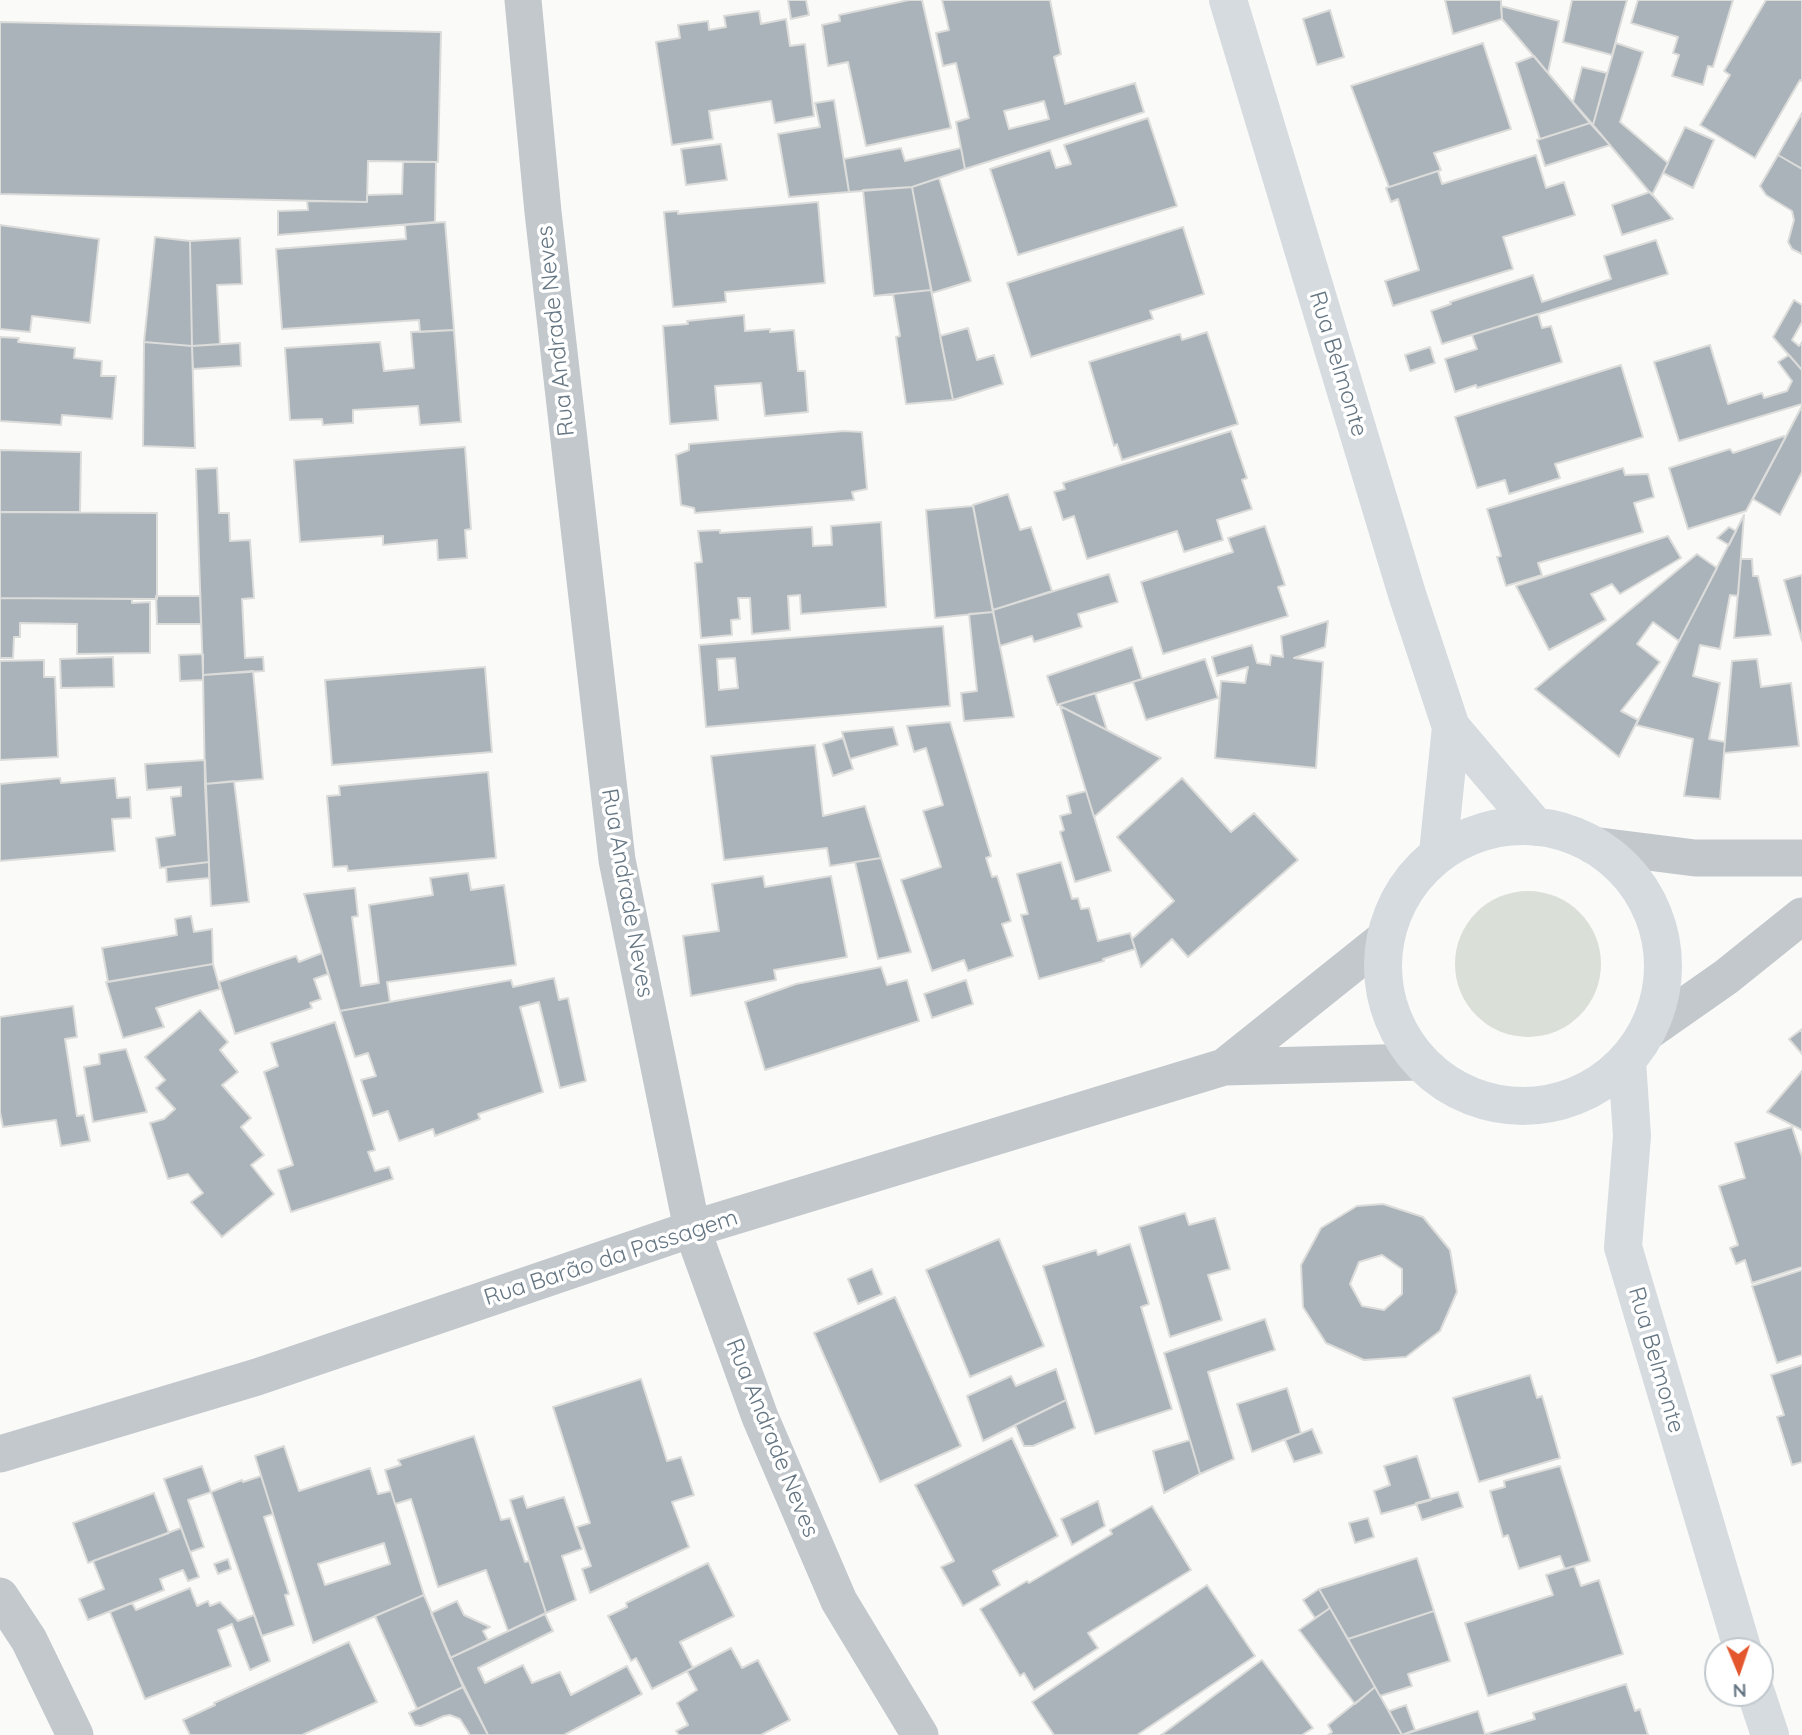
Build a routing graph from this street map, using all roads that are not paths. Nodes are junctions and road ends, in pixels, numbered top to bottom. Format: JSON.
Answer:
{"nodes":[{"id":1,"x":523,"y":0,"type":"edge"},
{"id":2,"x":1228,"y":0,"type":"edge"},
{"id":3,"x":1451,"y":727,"type":"junction"},
{"id":4,"x":1536,"y":827,"type":"junction"},
{"id":5,"x":1592,"y":845,"type":"junction"},
{"id":6,"x":1438,"y":853,"type":"junction"},
{"id":7,"x":1802,"y":858,"type":"edge"},
{"id":8,"x":1802,"y":916,"type":"edge"},
{"id":9,"x":1384,"y":939,"type":"junction"},
{"id":10,"x":1637,"y":1047,"type":"junction"},
{"id":11,"x":1419,"y":1062,"type":"junction"},
{"id":12,"x":1224,"y":1067,"type":"junction"},
{"id":13,"x":692,"y":1230,"type":"junction"},
{"id":14,"x":0,"y":1454,"type":"edge"},
{"id":15,"x":0,"y":1596,"type":"edge"},
{"id":16,"x":14,"y":1636,"type":"edge"},
{"id":17,"x":1739,"y":1637,"type":"edge"},
{"id":18,"x":1761,"y":1707,"type":"edge"},
{"id":19,"x":75,"y":1735,"type":"edge"},
{"id":20,"x":920,"y":1735,"type":"edge"},
{"id":21,"x":1770,"y":1735,"type":"edge"}],
"edges":[{"from":1,"to":13,"type":"street","name":"Rua Andrade Neves"},
{"from":2,"to":3,"type":"main road","name":"Rua Belmonte"},
{"from":3,"to":4,"type":"main road","name":"Rua Belmonte"},
{"from":3,"to":6,"type":"main road","name":"Rua Belmonte"},
{"from":4,"to":5,"type":"main road"},
{"from":4,"to":6,"type":"main road"},
{"from":5,"to":7,"type":"street"},
{"from":5,"to":10,"type":"main road"},
{"from":6,"to":9,"type":"main road"},
{"from":8,"to":10,"type":"street"},
{"from":9,"to":11,"type":"main road"},
{"from":9,"to":12,"type":"street","name":"Rua Barão da Passagem"},
{"from":10,"to":11,"type":"main road"},
{"from":10,"to":17,"type":"main road","name":"Rua Belmonte"},
{"from":11,"to":12,"type":"street","name":"Rua Barão da Passagem"},
{"from":12,"to":13,"type":"street","name":"Rua Barão da Passagem"},
{"from":13,"to":14,"type":"street","name":"Rua Barão da Passagem"},
{"from":13,"to":20,"type":"street","name":"Rua Andrade Neves"},
{"from":15,"to":16,"type":"street"},
{"from":16,"to":19,"type":"street"},
{"from":18,"to":21,"type":"main road"}]}
